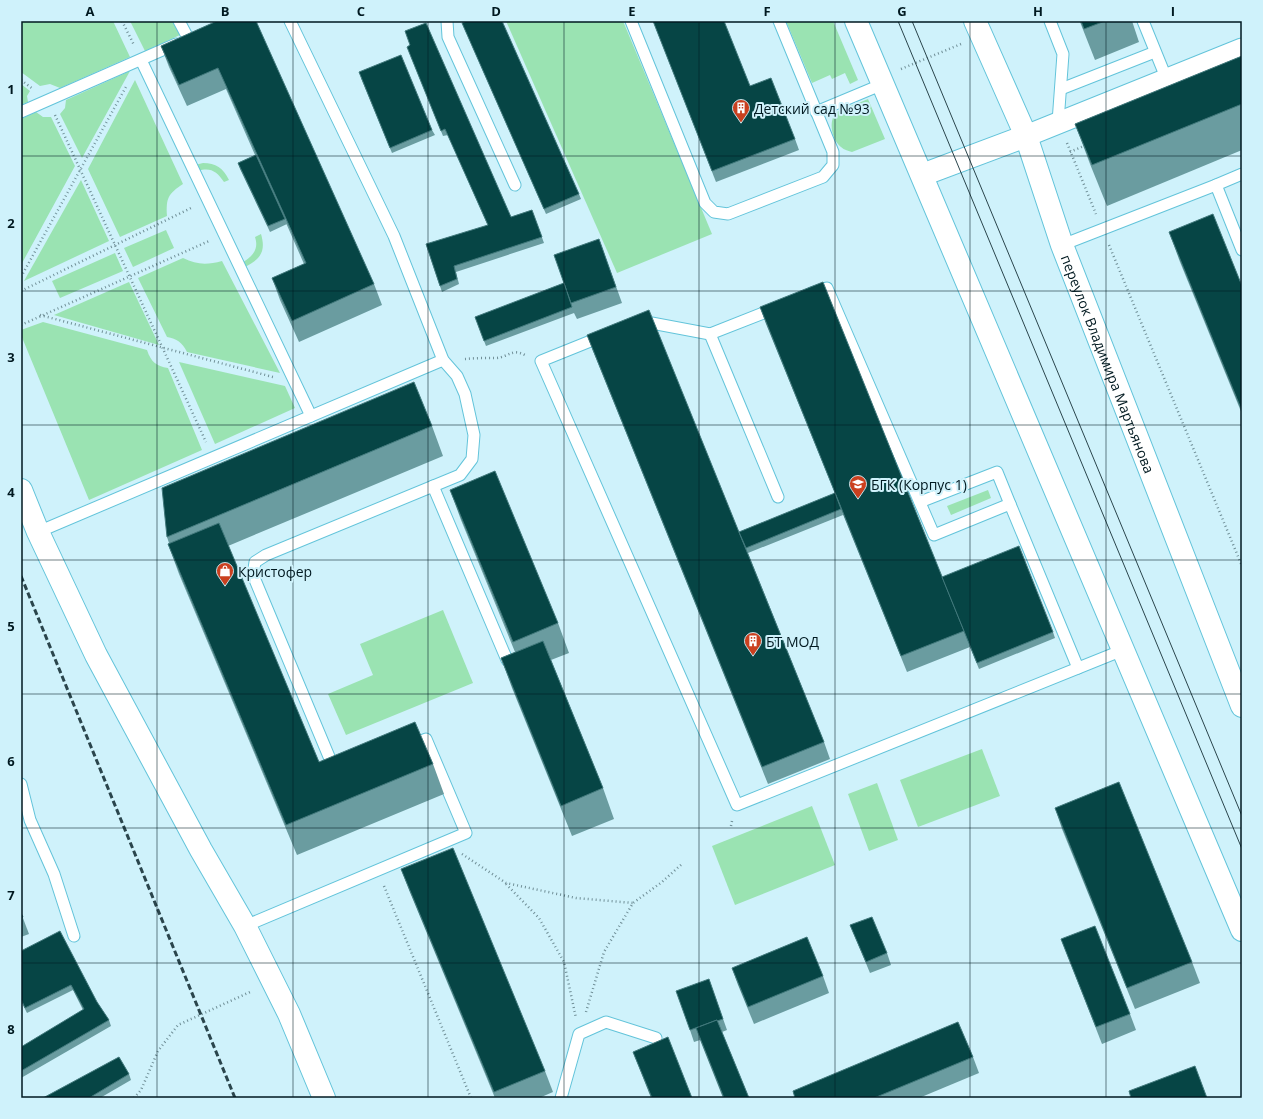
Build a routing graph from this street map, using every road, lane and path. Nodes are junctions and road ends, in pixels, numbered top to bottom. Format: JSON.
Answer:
{"nodes":[{"id":1,"x":122,"y":21,"type":"edge"},
{"id":2,"x":180,"y":21,"type":"edge"},
{"id":3,"x":290,"y":21,"type":"edge"},
{"id":4,"x":447,"y":21,"type":"edge"},
{"id":5,"x":631,"y":21,"type":"edge"},
{"id":6,"x":779,"y":21,"type":"edge"},
{"id":7,"x":856,"y":21,"type":"edge"},
{"id":8,"x":1050,"y":21,"type":"edge"},
{"id":9,"x":1143,"y":21,"type":"edge"},
{"id":10,"x":978,"y":28,"type":"edge"},
{"id":11,"x":1242,"y":49,"type":"edge"},
{"id":12,"x":1155,"y":52,"type":"junction"},
{"id":13,"x":141,"y":60,"type":"junction"},
{"id":14,"x":881,"y":80,"type":"junction"},
{"id":15,"x":1167,"y":80,"type":"junction"},
{"id":16,"x":1061,"y":89,"type":"junction"},
{"id":17,"x":48,"y":100,"type":"junction"},
{"id":18,"x":21,"y":112,"type":"edge"},
{"id":19,"x":816,"y":112,"type":"junction"},
{"id":20,"x":1058,"y":122,"type":"junction"},
{"id":21,"x":1026,"y":136,"type":"junction"},
{"id":22,"x":1091,"y":143,"type":"edge"},
{"id":23,"x":1070,"y":152,"type":"junction"},
{"id":24,"x":80,"y":170,"type":"junction"},
{"id":25,"x":1242,"y":174,"type":"edge"},
{"id":26,"x":922,"y":175,"type":"junction"},
{"id":27,"x":515,"y":185,"type":"dead end"},
{"id":28,"x":1216,"y":185,"type":"junction"},
{"id":29,"x":208,"y":200,"type":"junction"},
{"id":30,"x":1103,"y":229,"type":"junction"},
{"id":31,"x":224,"y":234,"type":"junction"},
{"id":32,"x":115,"y":245,"type":"junction"},
{"id":33,"x":1062,"y":245,"type":"junction"},
{"id":34,"x":1242,"y":250,"type":"edge"},
{"id":35,"x":129,"y":276,"type":"junction"},
{"id":36,"x":21,"y":277,"type":"edge"},
{"id":37,"x":21,"y":291,"type":"edge"},
{"id":38,"x":805,"y":296,"type":"edge"},
{"id":39,"x":783,"y":305,"type":"edge"},
{"id":40,"x":40,"y":316,"type":"junction"},
{"id":41,"x":21,"y":325,"type":"edge"},
{"id":42,"x":628,"y":326,"type":"edge"},
{"id":43,"x":613,"y":332,"type":"edge"},
{"id":44,"x":710,"y":334,"type":"junction"},
{"id":45,"x":162,"y":348,"type":"junction"},
{"id":46,"x":443,"y":360,"type":"junction"},
{"id":47,"x":541,"y":361,"type":"junction"},
{"id":48,"x":295,"y":382,"type":"junction"},
{"id":49,"x":311,"y":416,"type":"junction"},
{"id":50,"x":213,"y":457,"type":"junction"},
{"id":51,"x":433,"y":486,"type":"junction"},
{"id":52,"x":21,"y":490,"type":"edge"},
{"id":53,"x":778,"y":497,"type":"dead end"},
{"id":54,"x":920,"y":502,"type":"junction"},
{"id":55,"x":1010,"y":504,"type":"junction"},
{"id":56,"x":38,"y":532,"type":"junction"},
{"id":57,"x":1242,"y":566,"type":"edge"},
{"id":58,"x":1123,"y":650,"type":"junction"},
{"id":59,"x":507,"y":660,"type":"edge"},
{"id":60,"x":1078,"y":668,"type":"junction"},
{"id":61,"x":1242,"y":706,"type":"edge"},
{"id":62,"x":399,"y":750,"type":"edge"},
{"id":63,"x":344,"y":773,"type":"edge"},
{"id":64,"x":21,"y":784,"type":"edge"},
{"id":65,"x":444,"y":843,"type":"junction"},
{"id":66,"x":683,"y":863,"type":"dead end"},
{"id":67,"x":378,"y":870,"type":"junction"},
{"id":68,"x":506,"y":883,"type":"junction"},
{"id":69,"x":633,"y":903,"type":"junction"},
{"id":70,"x":245,"y":926,"type":"junction"},
{"id":71,"x":1242,"y":930,"type":"edge"},
{"id":72,"x":74,"y":936,"type":"dead end"},
{"id":73,"x":250,"y":992,"type":"dead end"},
{"id":74,"x":579,"y":1034,"type":"junction"},
{"id":75,"x":656,"y":1038,"type":"dead end"},
{"id":76,"x":134,"y":1098,"type":"edge"},
{"id":77,"x":324,"y":1098,"type":"edge"},
{"id":78,"x":471,"y":1098,"type":"edge"},
{"id":79,"x":561,"y":1098,"type":"edge"}],
"edges":[{"from":1,"to":13,"type":"path"},
{"from":2,"to":13,"type":"lane"},
{"from":3,"to":46,"type":"lane"},
{"from":4,"to":27,"type":"lane"},
{"from":5,"to":19,"type":"lane"},
{"from":6,"to":19,"type":"lane"},
{"from":7,"to":14,"type":"street"},
{"from":8,"to":16,"type":"lane"},
{"from":9,"to":12,"type":"lane"},
{"from":10,"to":14,"type":"path"},
{"from":10,"to":21,"type":"street","name":"переулок Владимира Мартьянова"},
{"from":11,"to":15,"type":"street"},
{"from":12,"to":15,"type":"lane"},
{"from":12,"to":16,"type":"lane"},
{"from":13,"to":17,"type":"lane"},
{"from":13,"to":24,"type":"path"},
{"from":13,"to":29,"type":"lane"},
{"from":14,"to":19,"type":"lane"},
{"from":14,"to":26,"type":"street"},
{"from":15,"to":20,"type":"street"},
{"from":16,"to":20,"type":"lane"},
{"from":17,"to":18,"type":"lane"},
{"from":17,"to":24,"type":"path"},
{"from":20,"to":21,"type":"street"},
{"from":20,"to":23,"type":"path"},
{"from":21,"to":26,"type":"street"},
{"from":21,"to":33,"type":"street","name":"переулок Владимира Мартьянова"},
{"from":22,"to":23,"type":"path"},
{"from":23,"to":30,"type":"path"},
{"from":24,"to":32,"type":"path"},
{"from":24,"to":36,"type":"path"},
{"from":25,"to":28,"type":"lane"},
{"from":26,"to":58,"type":"street"},
{"from":28,"to":30,"type":"lane"},
{"from":28,"to":34,"type":"lane"},
{"from":29,"to":31,"type":"lane"},
{"from":29,"to":32,"type":"path"},
{"from":30,"to":33,"type":"lane"},
{"from":30,"to":57,"type":"path"},
{"from":31,"to":35,"type":"path"},
{"from":31,"to":48,"type":"lane"},
{"from":32,"to":35,"type":"path"},
{"from":32,"to":37,"type":"path"},
{"from":33,"to":61,"type":"street","name":"переулок Владимира Мартьянова"},
{"from":35,"to":40,"type":"path"},
{"from":35,"to":45,"type":"path"},
{"from":38,"to":54,"type":"lane"},
{"from":39,"to":44,"type":"lane"},
{"from":40,"to":41,"type":"path"},
{"from":40,"to":45,"type":"path"},
{"from":42,"to":44,"type":"lane"},
{"from":43,"to":47,"type":"lane"},
{"from":44,"to":53,"type":"lane"},
{"from":45,"to":48,"type":"path"},
{"from":45,"to":50,"type":"path"},
{"from":46,"to":47,"type":"path"},
{"from":46,"to":49,"type":"lane"},
{"from":46,"to":51,"type":"lane"},
{"from":47,"to":60,"type":"lane"},
{"from":48,"to":49,"type":"lane"},
{"from":49,"to":50,"type":"lane"},
{"from":50,"to":56,"type":"lane"},
{"from":51,"to":59,"type":"lane"},
{"from":51,"to":63,"type":"lane"},
{"from":52,"to":56,"type":"street"},
{"from":54,"to":55,"type":"lane"},
{"from":54,"to":55,"type":"lane"},
{"from":55,"to":60,"type":"lane"},
{"from":56,"to":70,"type":"street"},
{"from":58,"to":60,"type":"lane"},
{"from":58,"to":71,"type":"street"},
{"from":62,"to":65,"type":"lane"},
{"from":64,"to":72,"type":"lane"},
{"from":65,"to":67,"type":"lane"},
{"from":65,"to":68,"type":"path"},
{"from":66,"to":69,"type":"path"},
{"from":67,"to":70,"type":"lane"},
{"from":67,"to":78,"type":"path"},
{"from":68,"to":69,"type":"path"},
{"from":68,"to":74,"type":"path"},
{"from":69,"to":74,"type":"path"},
{"from":70,"to":77,"type":"street"},
{"from":73,"to":76,"type":"path"},
{"from":74,"to":75,"type":"lane"},
{"from":74,"to":79,"type":"lane"}]}
